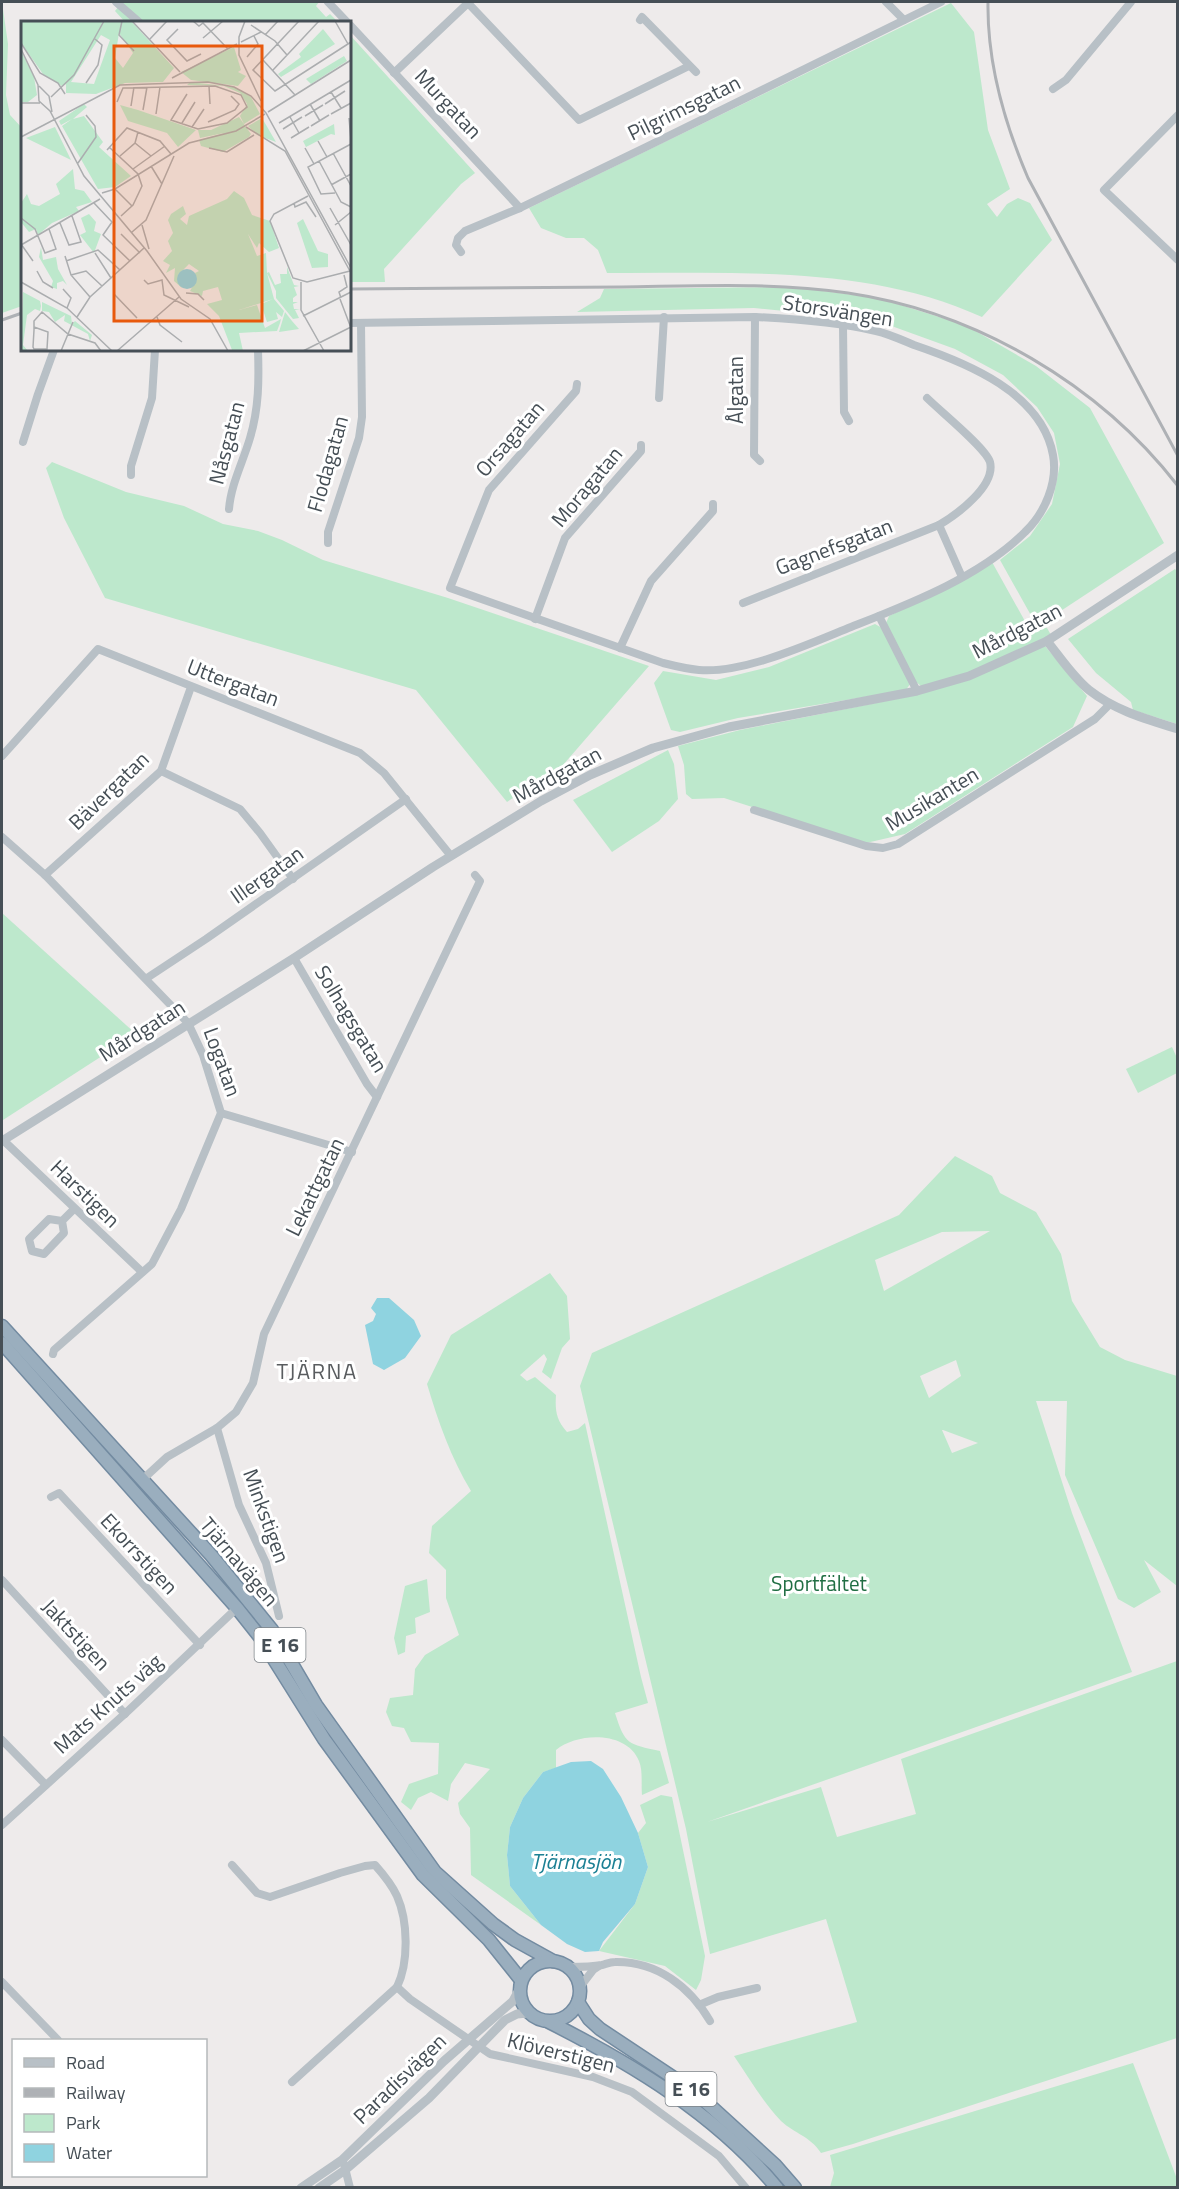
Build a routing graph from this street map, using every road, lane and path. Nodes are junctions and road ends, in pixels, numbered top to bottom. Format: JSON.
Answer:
{"nodes":[{"id":1,"x":116,"y":2,"type":"edge"},
{"id":2,"x":328,"y":2,"type":"edge"},
{"id":3,"x":467,"y":2,"type":"edge"},
{"id":4,"x":886,"y":2,"type":"edge"},
{"id":5,"x":941,"y":2,"type":"edge"},
{"id":6,"x":1131,"y":2,"type":"edge"},
{"id":7,"x":640,"y":20,"type":"dead end"},
{"id":8,"x":904,"y":20,"type":"junction"},
{"id":9,"x":138,"y":21,"type":"edge"},
{"id":10,"x":345,"y":21,"type":"edge"},
{"id":11,"x":351,"y":27,"type":"edge"},
{"id":12,"x":689,"y":66,"type":"junction"},
{"id":13,"x":696,"y":72,"type":"dead end"},
{"id":14,"x":394,"y":73,"type":"junction"},
{"id":15,"x":1053,"y":89,"type":"dead end"},
{"id":16,"x":1178,"y":116,"type":"edge"},
{"id":17,"x":520,"y":208,"type":"junction"},
{"id":18,"x":461,"y":252,"type":"dead end"},
{"id":19,"x":1178,"y":260,"type":"edge"},
{"id":20,"x":663,"y":317,"type":"junction"},
{"id":21,"x":754,"y":317,"type":"junction"},
{"id":22,"x":362,"y":322,"type":"junction"},
{"id":23,"x":351,"y":323,"type":"edge"},
{"id":24,"x":843,"y":326,"type":"junction"},
{"id":25,"x":54,"y":351,"type":"edge"},
{"id":26,"x":155,"y":351,"type":"edge"},
{"id":27,"x":258,"y":351,"type":"edge"},
{"id":28,"x":577,"y":384,"type":"dead end"},
{"id":29,"x":658,"y":399,"type":"dead end"},
{"id":30,"x":927,"y":399,"type":"dead end"},
{"id":31,"x":849,"y":421,"type":"dead end"},
{"id":32,"x":23,"y":442,"type":"dead end"},
{"id":33,"x":641,"y":445,"type":"dead end"},
{"id":34,"x":760,"y":461,"type":"dead end"},
{"id":35,"x":131,"y":475,"type":"dead end"},
{"id":36,"x":713,"y":504,"type":"dead end"},
{"id":37,"x":229,"y":509,"type":"dead end"},
{"id":38,"x":939,"y":525,"type":"junction"},
{"id":39,"x":328,"y":543,"type":"dead end"},
{"id":40,"x":1178,"y":555,"type":"edge"},
{"id":41,"x":962,"y":577,"type":"junction"},
{"id":42,"x":450,"y":588,"type":"joint"},
{"id":43,"x":743,"y":603,"type":"dead end"},
{"id":44,"x":879,"y":616,"type":"junction"},
{"id":45,"x":536,"y":619,"type":"junction"},
{"id":46,"x":1047,"y":641,"type":"junction"},
{"id":47,"x":620,"y":648,"type":"junction"},
{"id":48,"x":191,"y":687,"type":"junction"},
{"id":49,"x":917,"y":691,"type":"junction"},
{"id":50,"x":1110,"y":704,"type":"junction"},
{"id":51,"x":1178,"y":729,"type":"edge"},
{"id":52,"x":2,"y":756,"type":"edge"},
{"id":53,"x":161,"y":771,"type":"junction"},
{"id":54,"x":406,"y":799,"type":"junction"},
{"id":55,"x":754,"y":810,"type":"dead end"},
{"id":56,"x":2,"y":837,"type":"edge"},
{"id":57,"x":451,"y":856,"type":"junction"},
{"id":58,"x":45,"y":875,"type":"junction"},
{"id":59,"x":475,"y":875,"type":"dead end"},
{"id":60,"x":293,"y":879,"type":"junction"},
{"id":61,"x":294,"y":958,"type":"junction"},
{"id":62,"x":147,"y":978,"type":"junction"},
{"id":63,"x":188,"y":1023,"type":"junction"},
{"id":64,"x":377,"y":1097,"type":"junction"},
{"id":65,"x":221,"y":1113,"type":"junction"},
{"id":66,"x":2,"y":1141,"type":"edge"},
{"id":67,"x":352,"y":1152,"type":"junction"},
{"id":68,"x":74,"y":1209,"type":"junction"},
{"id":69,"x":62,"y":1221,"type":"junction"},
{"id":70,"x":142,"y":1272,"type":"junction"},
{"id":71,"x":2,"y":1326,"type":"edge"},
{"id":72,"x":2,"y":1344,"type":"edge"},
{"id":73,"x":53,"y":1354,"type":"dead end"},
{"id":74,"x":217,"y":1428,"type":"junction"},
{"id":75,"x":142,"y":1480,"type":"junction"},
{"id":76,"x":51,"y":1497,"type":"dead end"},
{"id":77,"x":2,"y":1580,"type":"edge"},
{"id":78,"x":237,"y":1608,"type":"junction"},
{"id":79,"x":279,"y":1616,"type":"dead end"},
{"id":80,"x":200,"y":1645,"type":"junction"},
{"id":81,"x":125,"y":1714,"type":"junction"},
{"id":82,"x":2,"y":1740,"type":"edge"},
{"id":83,"x":46,"y":1785,"type":"junction"},
{"id":84,"x":2,"y":1825,"type":"edge"},
{"id":85,"x":232,"y":1865,"type":"dead end"},
{"id":86,"x":553,"y":1961,"type":"junction"},
{"id":87,"x":601,"y":1965,"type":"junction"},
{"id":88,"x":568,"y":1967,"type":"junction"},
{"id":89,"x":2,"y":1982,"type":"edge"},
{"id":90,"x":520,"y":1985,"type":"junction"},
{"id":91,"x":397,"y":1987,"type":"junction"},
{"id":92,"x":580,"y":1987,"type":"junction"},
{"id":93,"x":757,"y":1988,"type":"dead end"},
{"id":94,"x":579,"y":2002,"type":"junction"},
{"id":95,"x":699,"y":2005,"type":"junction"},
{"id":96,"x":528,"y":2013,"type":"junction"},
{"id":97,"x":710,"y":2021,"type":"dead end"},
{"id":98,"x":549,"y":2022,"type":"junction"},
{"id":99,"x":57,"y":2039,"type":"edge"},
{"id":100,"x":467,"y":2039,"type":"junction"},
{"id":101,"x":478,"y":2046,"type":"junction"},
{"id":102,"x":292,"y":2082,"type":"dead end"},
{"id":103,"x":344,"y":2165,"type":"junction"},
{"id":104,"x":301,"y":2187,"type":"edge"},
{"id":105,"x":319,"y":2187,"type":"edge"},
{"id":106,"x":350,"y":2187,"type":"edge"},
{"id":107,"x":746,"y":2187,"type":"edge"},
{"id":108,"x":777,"y":2187,"type":"edge"},
{"id":109,"x":795,"y":2187,"type":"edge"}],
"edges":[{"from":1,"to":9,"type":"street"},
{"from":2,"to":10,"type":"street","name":"Murgatan"},
{"from":3,"to":12,"type":"street"},
{"from":3,"to":14,"type":"street"},
{"from":4,"to":8,"type":"street"},
{"from":5,"to":8,"type":"street","name":"Pilgrimsgatan"},
{"from":6,"to":15,"type":"street"},
{"from":7,"to":12,"type":"street"},
{"from":8,"to":17,"type":"street","name":"Pilgrimsgatan"},
{"from":11,"to":14,"type":"street","name":"Murgatan"},
{"from":12,"to":13,"type":"street"},
{"from":14,"to":17,"type":"street","name":"Murgatan"},
{"from":16,"to":19,"type":"street"},
{"from":17,"to":18,"type":"street","name":"Pilgrimsgatan"},
{"from":20,"to":21,"type":"street","name":"Storsvängen"},
{"from":20,"to":22,"type":"street","name":"Storsvängen"},
{"from":20,"to":29,"type":"street"},
{"from":21,"to":24,"type":"street","name":"Storsvängen"},
{"from":21,"to":34,"type":"street","name":"Ålgatan"},
{"from":22,"to":23,"type":"street","name":"Storsvängen"},
{"from":22,"to":39,"type":"street","name":"Flodagatan"},
{"from":24,"to":31,"type":"street"},
{"from":24,"to":41,"type":"street","name":"Storsvängen"},
{"from":25,"to":32,"type":"street"},
{"from":26,"to":35,"type":"street"},
{"from":27,"to":37,"type":"street","name":"Nåsgatan"},
{"from":28,"to":42,"type":"street","name":"Orsagatan"},
{"from":30,"to":38,"type":"street","name":"Gagnefsgatan"},
{"from":33,"to":45,"type":"street","name":"Moragatan"},
{"from":36,"to":47,"type":"street"},
{"from":38,"to":41,"type":"street"},
{"from":38,"to":43,"type":"street","name":"Gagnefsgatan"},
{"from":40,"to":46,"type":"street","name":"Mårdgatan"},
{"from":41,"to":44,"type":"street","name":"Storsvängen"},
{"from":42,"to":45,"type":"street","name":"Storsvängen"},
{"from":44,"to":47,"type":"street","name":"Storsvängen"},
{"from":44,"to":49,"type":"street"},
{"from":45,"to":47,"type":"street","name":"Storsvängen"},
{"from":46,"to":49,"type":"street","name":"Mårdgatan"},
{"from":46,"to":50,"type":"street"},
{"from":48,"to":52,"type":"street","name":"Uttergatan"},
{"from":48,"to":53,"type":"street","name":"Bävergatan"},
{"from":48,"to":54,"type":"street","name":"Uttergatan"},
{"from":49,"to":57,"type":"street","name":"Mårdgatan"},
{"from":50,"to":51,"type":"street"},
{"from":50,"to":55,"type":"street","name":"Musikanten"},
{"from":53,"to":58,"type":"street","name":"Bävergatan"},
{"from":53,"to":60,"type":"street"},
{"from":54,"to":57,"type":"street","name":"Uttergatan"},
{"from":54,"to":60,"type":"street","name":"Illergatan"},
{"from":56,"to":58,"type":"street","name":"Logatan"},
{"from":57,"to":61,"type":"street","name":"Mårdgatan"},
{"from":58,"to":62,"type":"street","name":"Logatan"},
{"from":59,"to":64,"type":"street","name":"Lekattgatan"},
{"from":60,"to":62,"type":"street","name":"Illergatan"},
{"from":61,"to":63,"type":"street","name":"Mårdgatan"},
{"from":61,"to":64,"type":"street","name":"Solhagsgatan"},
{"from":62,"to":63,"type":"street","name":"Logatan"},
{"from":63,"to":65,"type":"street","name":"Logatan"},
{"from":63,"to":66,"type":"street","name":"Mårdgatan"},
{"from":64,"to":67,"type":"street","name":"Lekattgatan"},
{"from":65,"to":67,"type":"street"},
{"from":65,"to":70,"type":"street","name":"Logatan"},
{"from":66,"to":68,"type":"street","name":"Harstigen"},
{"from":67,"to":74,"type":"street","name":"Lekattgatan"},
{"from":68,"to":69,"type":"street"},
{"from":68,"to":70,"type":"street","name":"Harstigen"},
{"from":69,"to":69,"type":"street"},
{"from":70,"to":73,"type":"street","name":"Logatan"},
{"from":71,"to":75,"type":"highway","name":"Tjärnavägen","number":"E 16"},
{"from":72,"to":78,"type":"highway","name":"Tjärnavägen","number":"E 16"},
{"from":74,"to":75,"type":"street","name":"Lekattgatan"},
{"from":74,"to":79,"type":"street","name":"Minkstigen"},
{"from":75,"to":86,"type":"highway","name":"Tjärnavägen","number":"E 16"},
{"from":76,"to":80,"type":"street","name":"Ekorrstigen"},
{"from":77,"to":81,"type":"street","name":"Jaktstigen"},
{"from":78,"to":80,"type":"street","name":"Mats Knuts väg"},
{"from":78,"to":90,"type":"highway","name":"Tjärnavägen","number":"E 16"},
{"from":80,"to":81,"type":"street","name":"Mats Knuts väg"},
{"from":81,"to":83,"type":"street","name":"Mats Knuts väg"},
{"from":82,"to":83,"type":"street"},
{"from":83,"to":84,"type":"street","name":"Mats Knuts väg"},
{"from":85,"to":91,"type":"street"},
{"from":86,"to":88,"type":"highway"},
{"from":86,"to":90,"type":"highway"},
{"from":87,"to":88,"type":"street"},
{"from":87,"to":92,"type":"street"},
{"from":87,"to":95,"type":"street"},
{"from":88,"to":92,"type":"highway"},
{"from":89,"to":99,"type":"street"},
{"from":90,"to":96,"type":"highway"},
{"from":90,"to":100,"type":"street","name":"Paradisvägen"},
{"from":91,"to":100,"type":"street","name":"Klöverstigen"},
{"from":91,"to":102,"type":"street"},
{"from":92,"to":94,"type":"highway"},
{"from":93,"to":95,"type":"street"},
{"from":94,"to":98,"type":"highway"},
{"from":94,"to":109,"type":"highway","number":"E 16"},
{"from":95,"to":97,"type":"street"},
{"from":96,"to":98,"type":"highway"},
{"from":96,"to":101,"type":"street","name":"Paradisvägen"},
{"from":98,"to":108,"type":"highway","number":"E 16"},
{"from":100,"to":101,"type":"street","name":"Klöverstigen"},
{"from":100,"to":103,"type":"street","name":"Paradisvägen"},
{"from":101,"to":103,"type":"street","name":"Paradisvägen"},
{"from":101,"to":107,"type":"street","name":"Klöverstigen"},
{"from":103,"to":104,"type":"street","name":"Paradisvägen"},
{"from":103,"to":105,"type":"street","name":"Paradisvägen"},
{"from":103,"to":106,"type":"street"}]}
